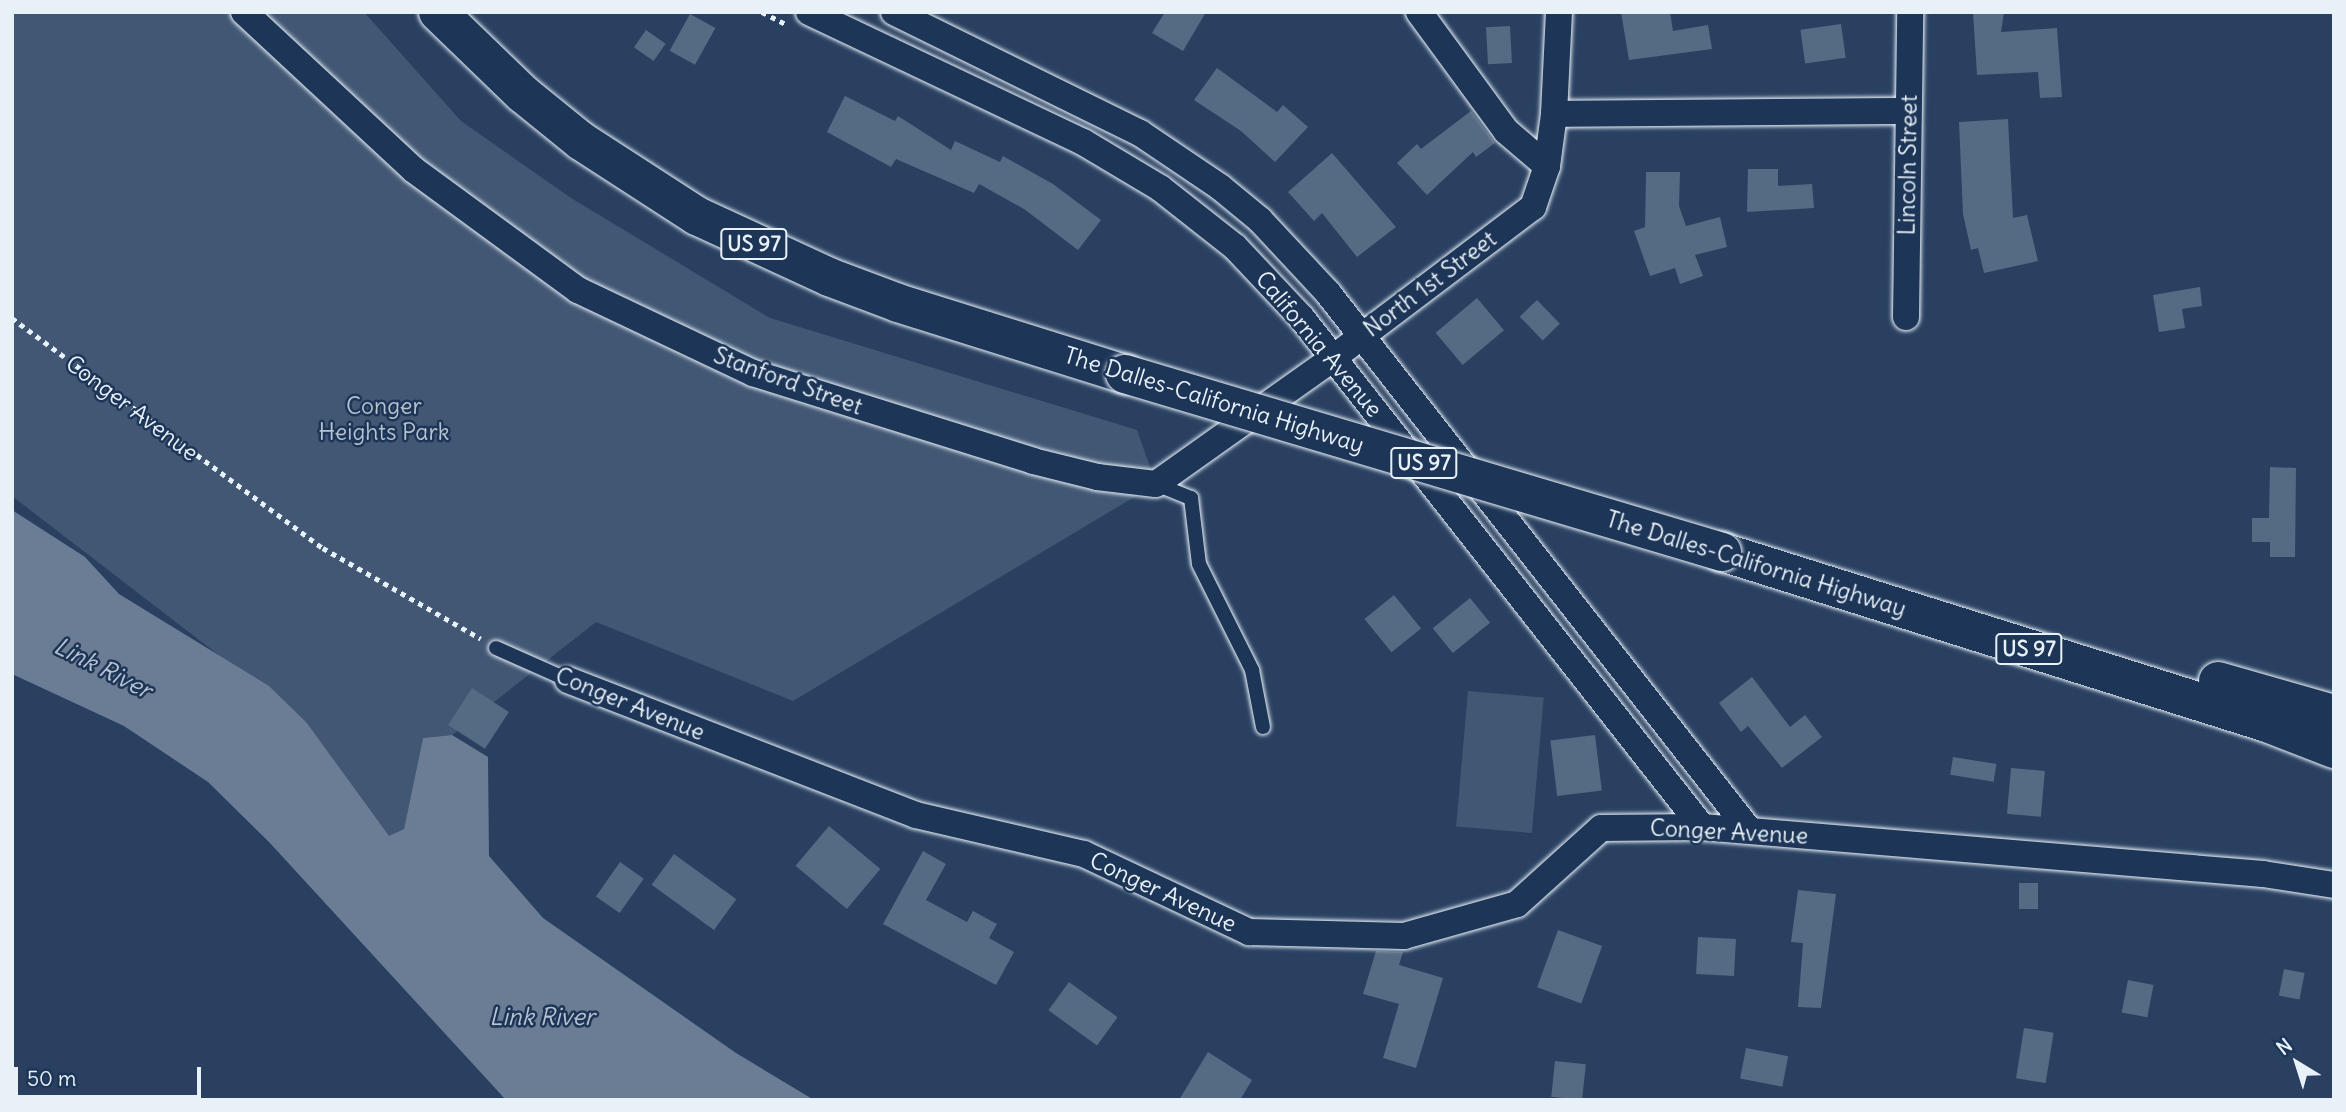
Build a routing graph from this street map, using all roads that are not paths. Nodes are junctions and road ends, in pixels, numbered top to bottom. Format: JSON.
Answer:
{"nodes":[{"id":1,"x":244,"y":12,"type":"edge"},
{"id":2,"x":438,"y":12,"type":"edge"},
{"id":3,"x":894,"y":12,"type":"edge"},
{"id":4,"x":1419,"y":12,"type":"edge"},
{"id":5,"x":1559,"y":12,"type":"edge"},
{"id":6,"x":1910,"y":12,"type":"edge"},
{"id":7,"x":804,"y":21,"type":"edge"},
{"id":8,"x":1908,"y":111,"type":"junction"},
{"id":9,"x":1554,"y":114,"type":"junction"},
{"id":10,"x":1547,"y":166,"type":"junction"},
{"id":11,"x":1906,"y":317,"type":"dead end"},
{"id":12,"x":1362,"y":335,"type":"junction"},
{"id":13,"x":1334,"y":358,"type":"junction"},
{"id":14,"x":1156,"y":484,"type":"junction"},
{"id":15,"x":1723,"y":552,"type":"junction"},
{"id":16,"x":496,"y":648,"type":"dead end"},
{"id":17,"x":568,"y":680,"type":"joint"},
{"id":18,"x":2334,"y":714,"type":"edge"},
{"id":19,"x":1263,"y":727,"type":"dead end"},
{"id":20,"x":2334,"y":750,"type":"edge"},
{"id":21,"x":1702,"y":827,"type":"junction"},
{"id":22,"x":1749,"y":830,"type":"junction"},
{"id":23,"x":2334,"y":885,"type":"edge"}],
"edges":[{"from":1,"to":14,"type":"street","name":"Stanford Street"},
{"from":2,"to":15,"type":"highway","name":"The Dalles-California Highway","number":"US 97","bridge":true},
{"from":3,"to":12,"type":"street","name":"California Avenue"},
{"from":4,"to":10,"type":"street"},
{"from":5,"to":9,"type":"street","name":"North 1st Street"},
{"from":6,"to":8,"type":"street","name":"Lincoln Street"},
{"from":7,"to":13,"type":"street","name":"California Avenue"},
{"from":8,"to":9,"type":"street"},
{"from":8,"to":11,"type":"street","name":"Lincoln Street"},
{"from":9,"to":10,"type":"street","name":"North 1st Street"},
{"from":10,"to":12,"type":"street","name":"North 1st Street"},
{"from":12,"to":13,"type":"street","name":"North 1st Street"},
{"from":12,"to":22,"type":"street","name":"California Avenue"},
{"from":13,"to":14,"type":"street","name":"North 1st Street"},
{"from":13,"to":21,"type":"street","name":"California Avenue"},
{"from":14,"to":19,"type":"lane","name":"Stanford Street"},
{"from":15,"to":18,"type":"highway"},
{"from":15,"to":20,"type":"highway","name":"The Dalles-California Highway","number":"US 97"},
{"from":16,"to":17,"type":"lane","name":"Conger Avenue"},
{"from":17,"to":21,"type":"street","name":"Conger Avenue"},
{"from":21,"to":22,"type":"street","name":"Conger Avenue"},
{"from":22,"to":23,"type":"street","name":"Conger Avenue"}]}
